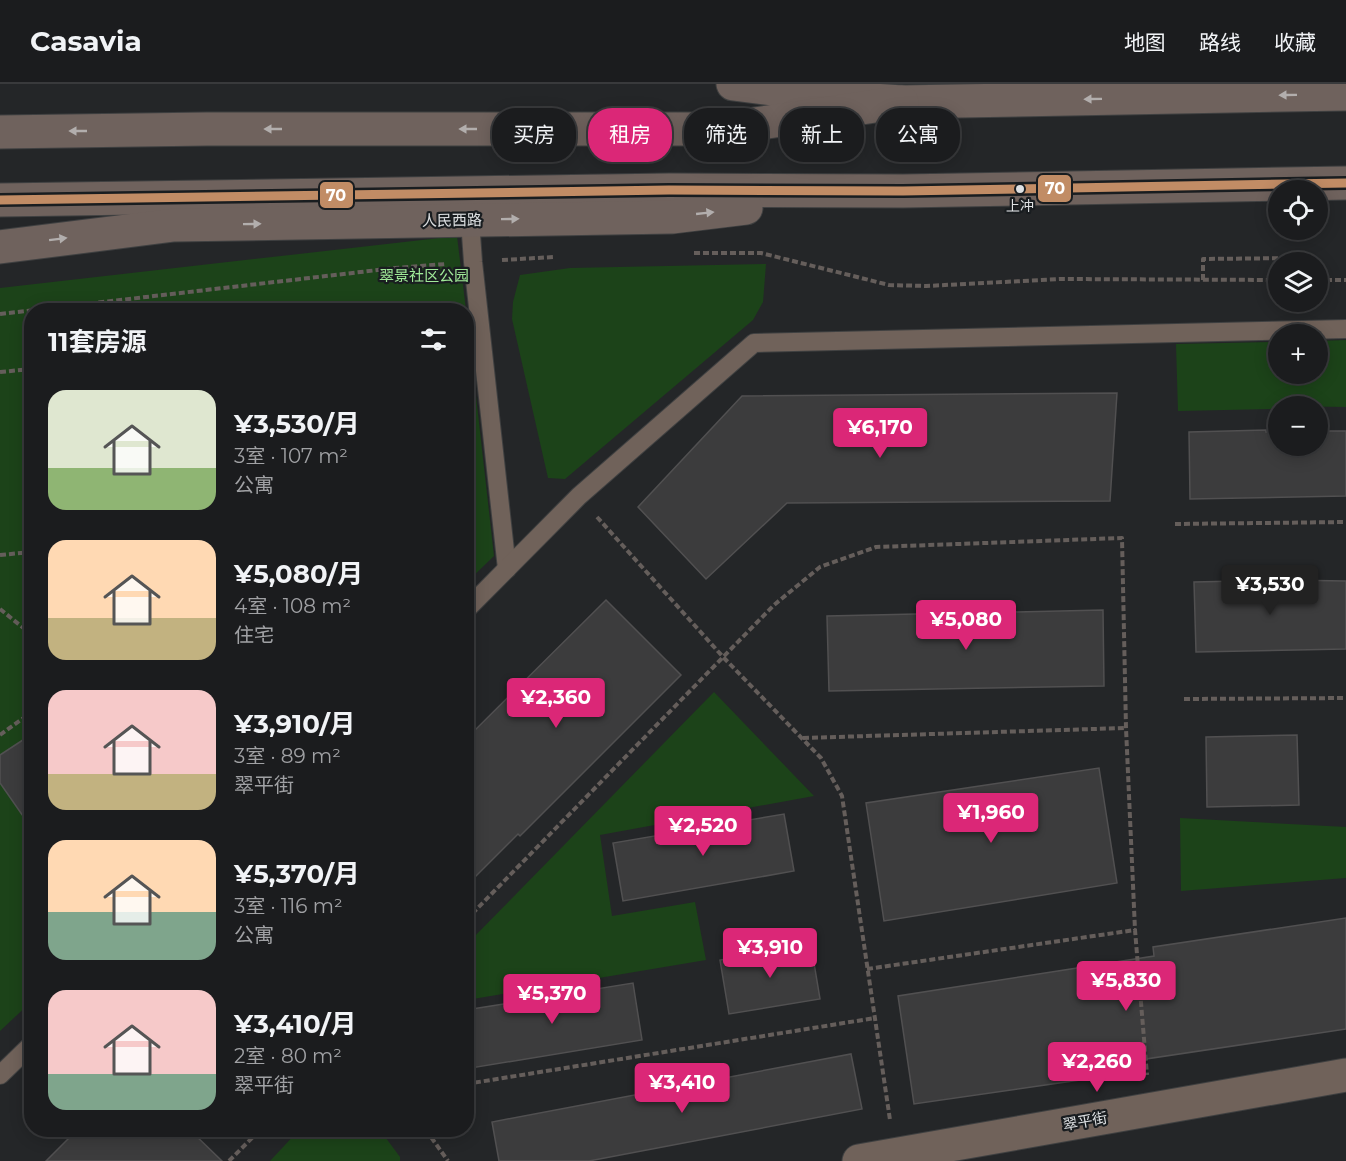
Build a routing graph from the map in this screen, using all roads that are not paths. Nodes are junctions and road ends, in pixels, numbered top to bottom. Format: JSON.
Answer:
{"nodes":[{"id":1,"x":733,"y":84,"type":"edge"},
{"id":2,"x":843,"y":91,"type":"edge"},
{"id":3,"x":1346,"y":94,"type":"edge"},
{"id":4,"x":902,"y":102,"type":"junction"},
{"id":5,"x":7,"y":132,"type":"edge"},
{"id":6,"x":1346,"y":183,"type":"edge"},
{"id":7,"x":903,"y":190,"type":"junction"},
{"id":8,"x":7,"y":200,"type":"edge"},
{"id":9,"x":470,"y":220,"type":"junction"},
{"id":10,"x":0,"y":247,"type":"edge"},
{"id":11,"x":1346,"y":329,"type":"edge"},
{"id":12,"x":507,"y":569,"type":"junction"},
{"id":13,"x":474,"y":602,"type":"edge"},
{"id":14,"x":24,"y":1052,"type":"edge"},
{"id":15,"x":0,"y":1075,"type":"edge"},
{"id":16,"x":1346,"y":1076,"type":"edge"},
{"id":17,"x":859,"y":1161,"type":"edge"}],
"edges":[{"from":1,"to":2,"type":"main road"},
{"from":2,"to":4,"type":"main road"},
{"from":3,"to":4,"type":"main road","one_way":true},
{"from":4,"to":5,"type":"main road","one_way":true},
{"from":6,"to":7,"type":"main road","name":"人民西路"},
{"from":7,"to":8,"type":"main road","name":"人民西路"},
{"from":9,"to":7,"type":"main road","name":"人民西路","one_way":true},
{"from":10,"to":9,"type":"main road","name":"人民西路","one_way":true},
{"from":9,"to":12,"type":"lane"},
{"from":11,"to":12,"type":"lane"},
{"from":12,"to":13,"type":"lane"},
{"from":14,"to":15,"type":"lane"},
{"from":16,"to":17,"type":"street","name":"翠平街"}]}
